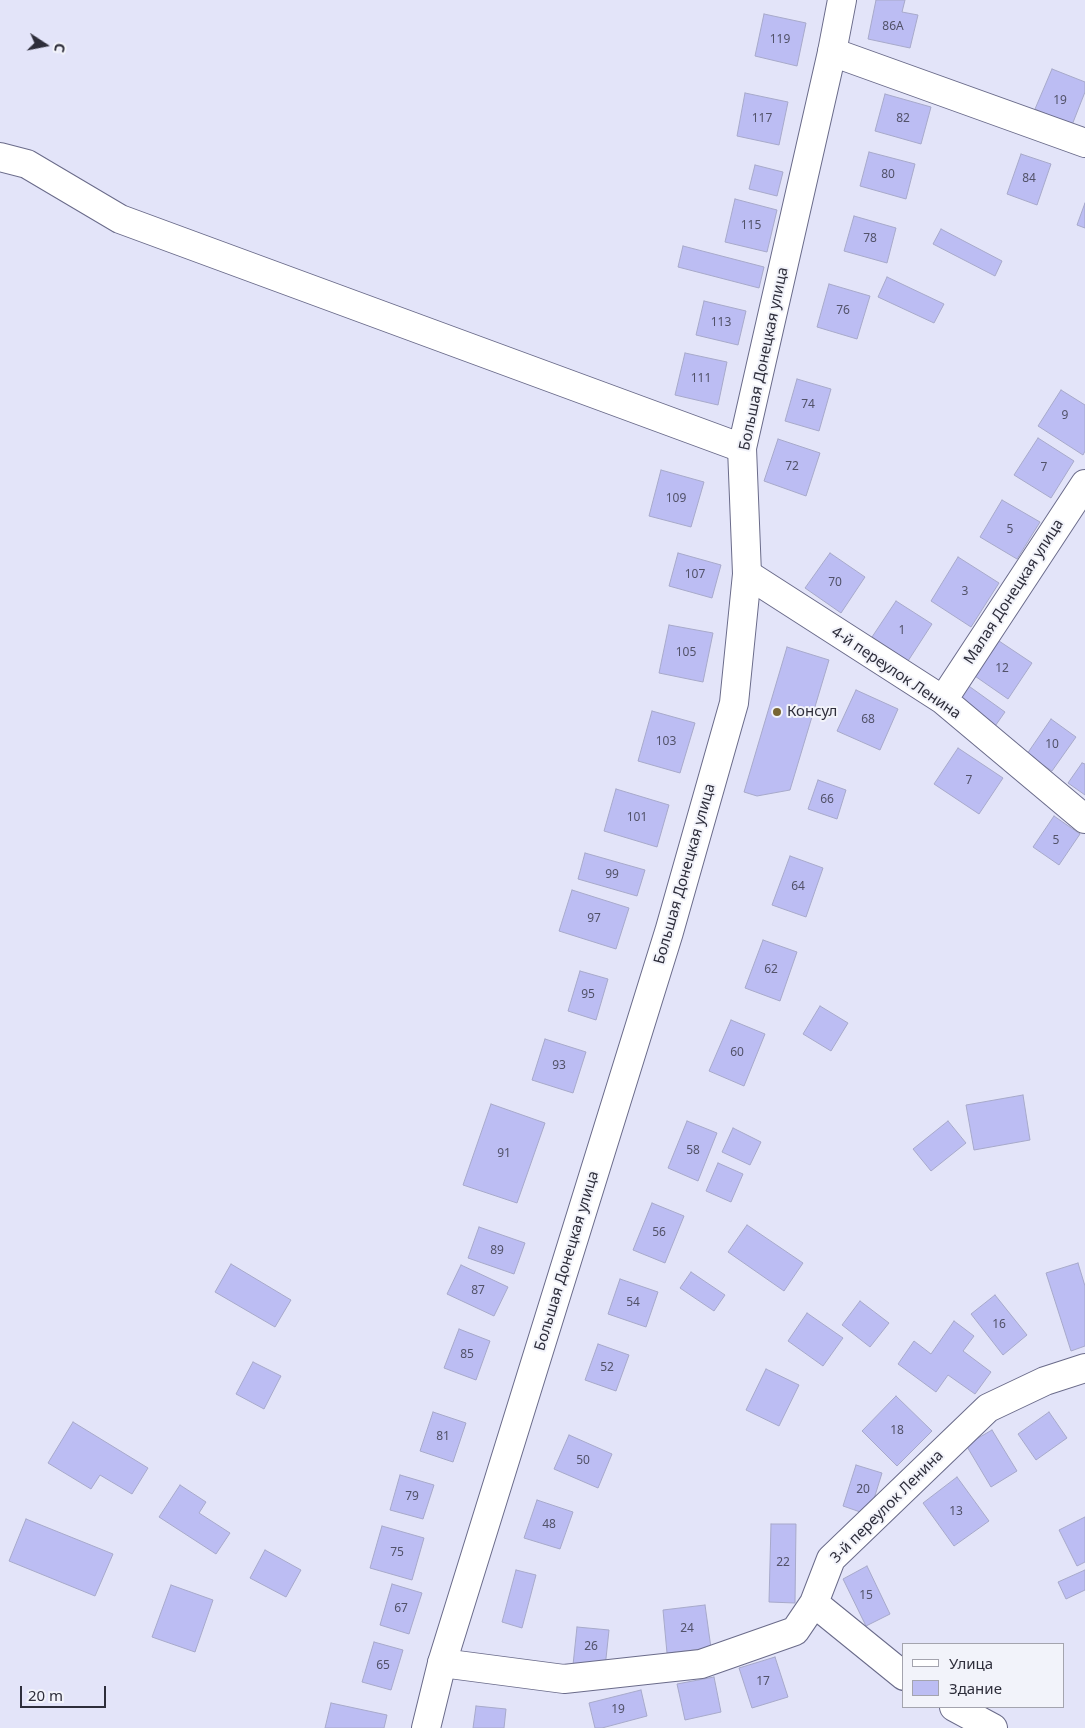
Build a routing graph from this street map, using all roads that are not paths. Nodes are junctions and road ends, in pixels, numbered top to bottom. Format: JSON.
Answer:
{"nodes":[{"id":1,"x":842,"y":0,"type":"edge"},
{"id":2,"x":832,"y":52,"type":"junction"},
{"id":3,"x":1085,"y":143,"type":"edge"},
{"id":4,"x":0,"y":157,"type":"edge"},
{"id":5,"x":742,"y":448,"type":"junction"},
{"id":6,"x":1085,"y":484,"type":"edge"},
{"id":7,"x":747,"y":574,"type":"junction"},
{"id":8,"x":943,"y":700,"type":"junction"},
{"id":9,"x":1085,"y":819,"type":"edge"},
{"id":10,"x":1085,"y":1368,"type":"edge"},
{"id":11,"x":814,"y":1603,"type":"junction"},
{"id":12,"x":442,"y":1663,"type":"junction"},
{"id":13,"x":902,"y":1674,"type":"edge"},
{"id":14,"x":956,"y":1708,"type":"edge"},
{"id":15,"x":426,"y":1728,"type":"edge"},
{"id":16,"x":993,"y":1728,"type":"edge"}],
"edges":[{"from":1,"to":2,"type":"street","name":"Большая Донецкая улица"},
{"from":2,"to":3,"type":"street"},
{"from":2,"to":5,"type":"street","name":"Большая Донецкая улица"},
{"from":4,"to":5,"type":"street"},
{"from":5,"to":7,"type":"street","name":"Большая Донецкая улица"},
{"from":6,"to":8,"type":"street","name":"Малая Донецкая улица"},
{"from":7,"to":8,"type":"street","name":"4-й переулок Ленина"},
{"from":7,"to":12,"type":"street","name":"Большая Донецкая улица"},
{"from":8,"to":9,"type":"street","name":"4-й переулок Ленина"},
{"from":10,"to":11,"type":"street","name":"3-й переулок Ленина"},
{"from":11,"to":12,"type":"street","name":"3-й переулок Ленина"},
{"from":11,"to":13,"type":"street"},
{"from":12,"to":15,"type":"street","name":"Большая Донецкая улица"},
{"from":14,"to":16,"type":"street"}]}
